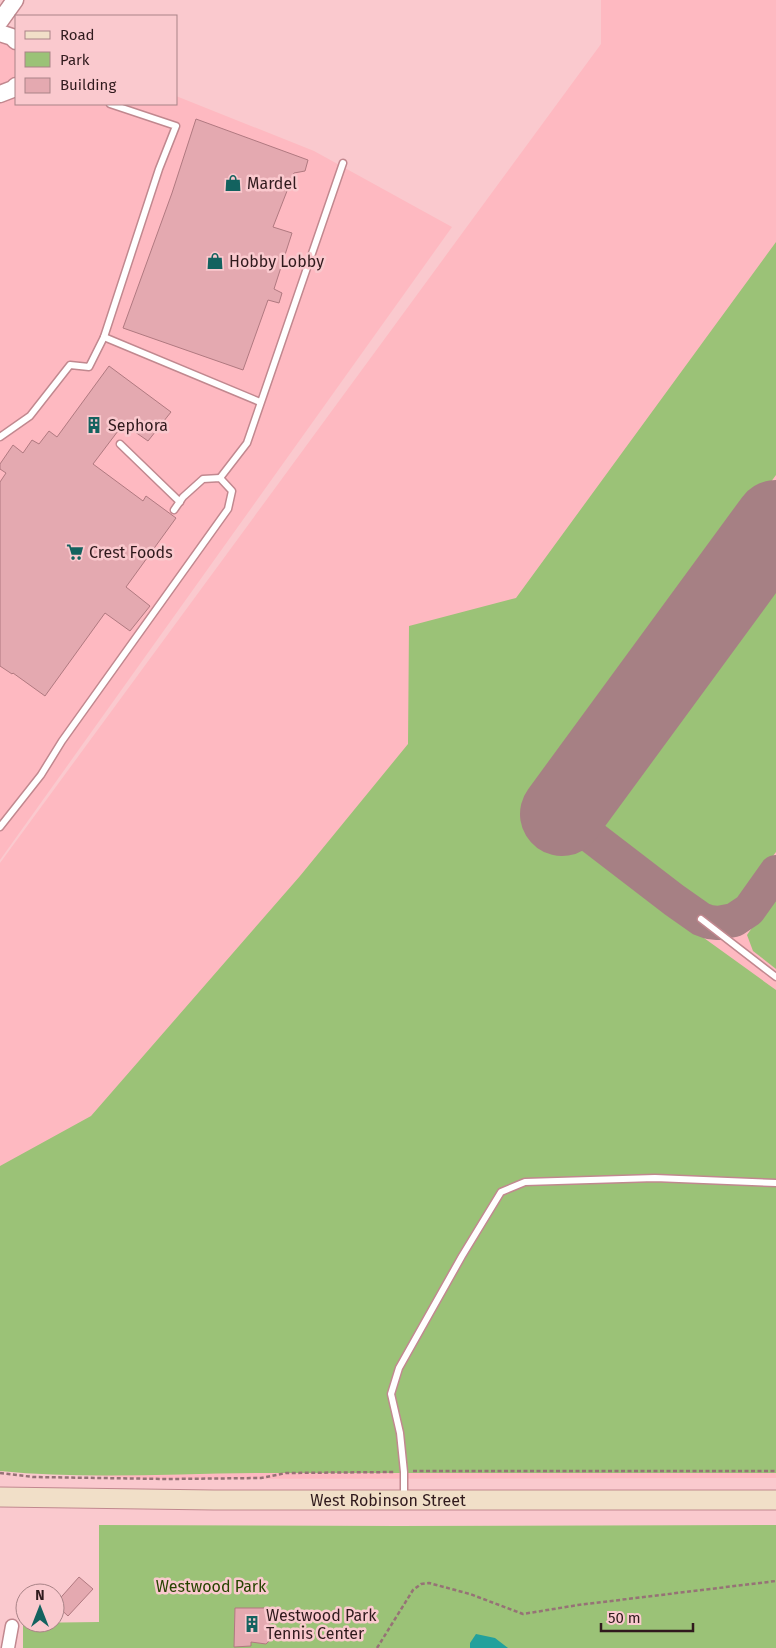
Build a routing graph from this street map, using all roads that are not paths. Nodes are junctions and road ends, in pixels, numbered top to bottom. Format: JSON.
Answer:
{"nodes":[{"id":1,"x":16,"y":0,"type":"edge"},
{"id":2,"x":19,"y":0,"type":"edge"},
{"id":3,"x":19,"y":15,"type":"edge"},
{"id":4,"x":0,"y":21,"type":"edge"},
{"id":5,"x":0,"y":33,"type":"edge"},
{"id":6,"x":15,"y":40,"type":"edge"},
{"id":7,"x":113,"y":105,"type":"edge"},
{"id":8,"x":343,"y":163,"type":"dead end"},
{"id":9,"x":104,"y":337,"type":"junction"},
{"id":10,"x":260,"y":402,"type":"junction"},
{"id":11,"x":0,"y":437,"type":"edge"},
{"id":12,"x":120,"y":444,"type":"dead end"},
{"id":13,"x":220,"y":478,"type":"junction"},
{"id":14,"x":180,"y":502,"type":"junction"},
{"id":15,"x":174,"y":510,"type":"dead end"},
{"id":16,"x":0,"y":827,"type":"edge"},
{"id":17,"x":701,"y":919,"type":"dead end"},
{"id":18,"x":776,"y":977,"type":"edge"},
{"id":19,"x":776,"y":1183,"type":"edge"},
{"id":20,"x":0,"y":1497,"type":"edge"},
{"id":21,"x":404,"y":1500,"type":"junction"},
{"id":22,"x":776,"y":1500,"type":"edge"},
{"id":23,"x":12,"y":1626,"type":"dead end"},
{"id":24,"x":8,"y":1648,"type":"edge"}],
"edges":[{"from":1,"to":4,"type":"street"},
{"from":2,"to":3,"type":"street"},
{"from":5,"to":6,"type":"street"},
{"from":7,"to":9,"type":"lane"},
{"from":8,"to":10,"type":"lane"},
{"from":9,"to":10,"type":"lane"},
{"from":9,"to":11,"type":"lane"},
{"from":10,"to":13,"type":"lane"},
{"from":12,"to":14,"type":"lane"},
{"from":13,"to":14,"type":"lane"},
{"from":13,"to":16,"type":"lane"},
{"from":14,"to":15,"type":"lane"},
{"from":17,"to":18,"type":"lane"},
{"from":19,"to":21,"type":"lane"},
{"from":20,"to":21,"type":"main road","name":"West Robinson Street"},
{"from":21,"to":22,"type":"main road","name":"West Robinson Street"},
{"from":23,"to":24,"type":"street"}]}
